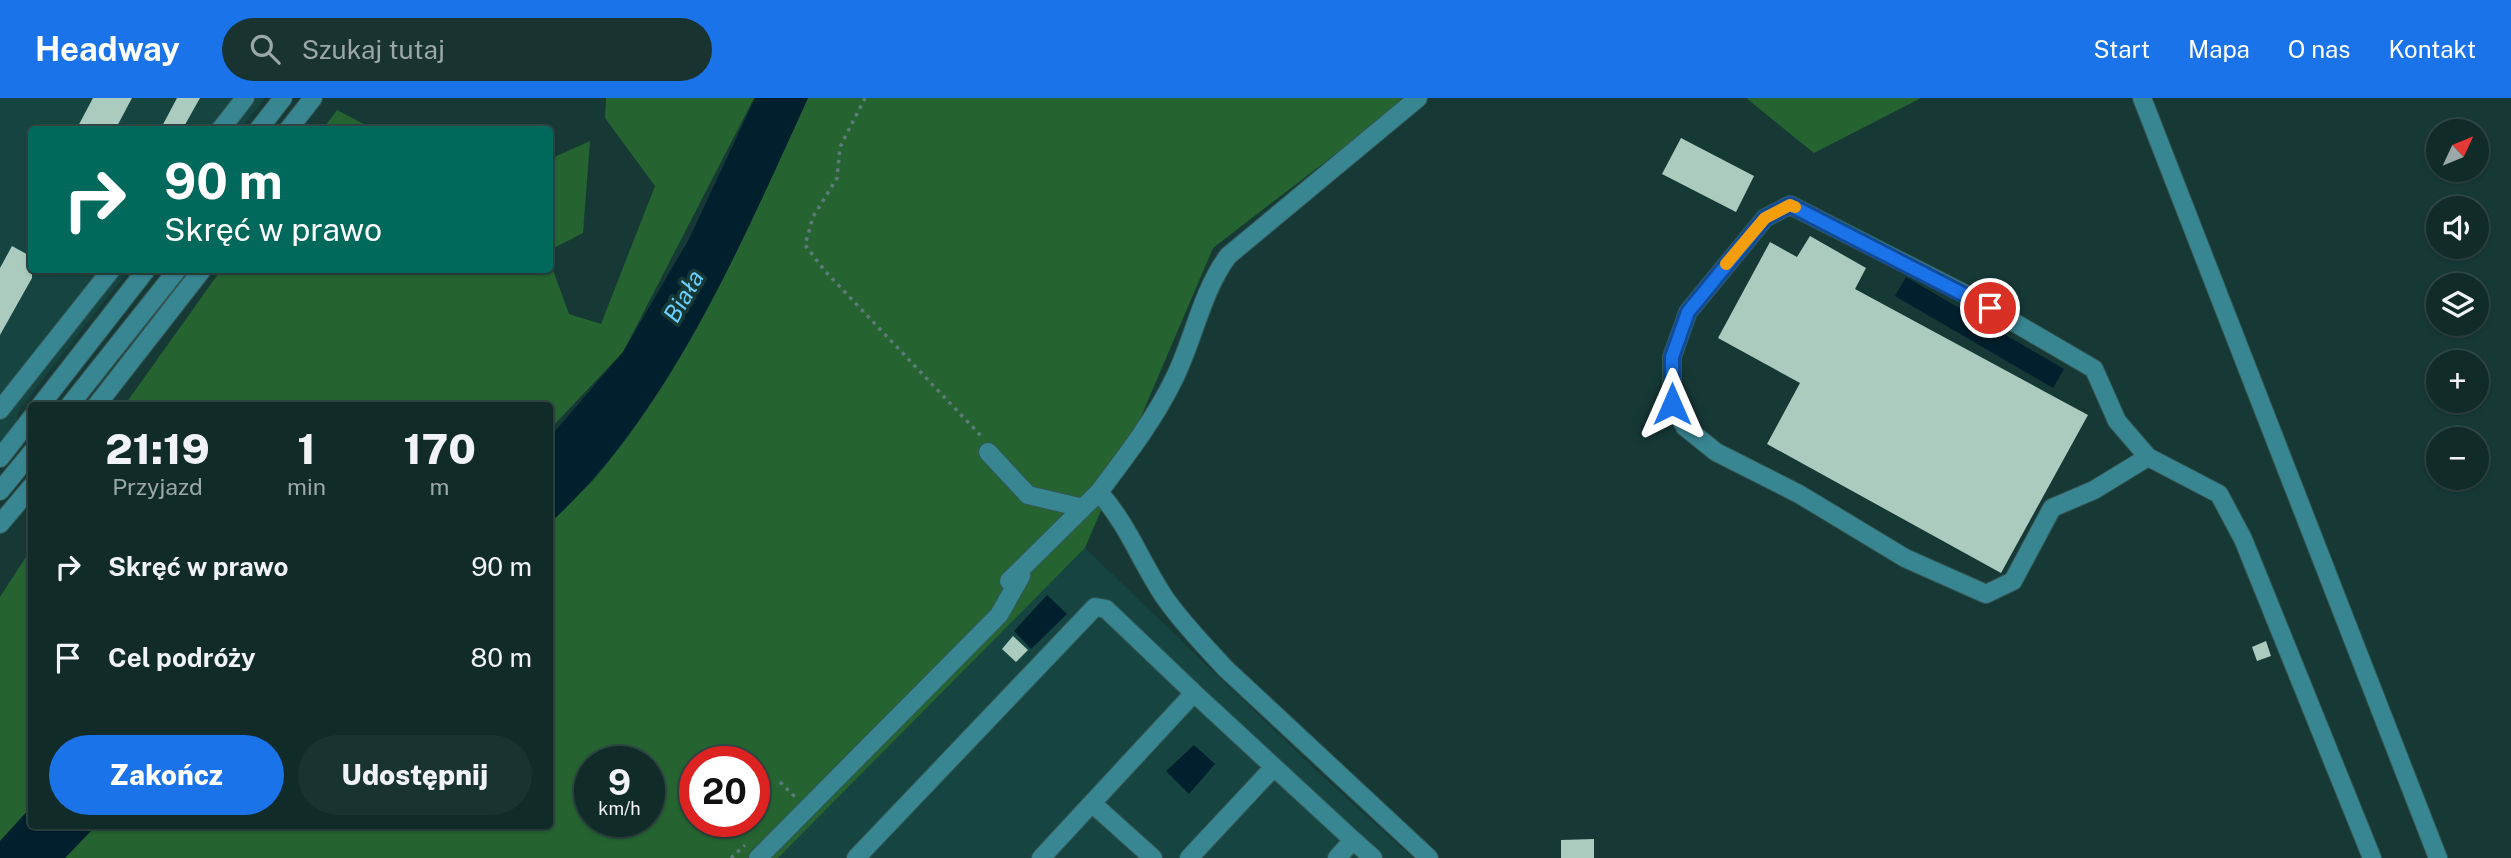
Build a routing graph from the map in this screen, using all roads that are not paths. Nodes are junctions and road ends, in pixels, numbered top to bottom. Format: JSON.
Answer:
{"nodes":[{"id":1,"x":245,"y":98,"type":"edge"},
{"id":2,"x":284,"y":98,"type":"edge"},
{"id":3,"x":313,"y":98,"type":"edge"},
{"id":4,"x":1418,"y":98,"type":"edge"},
{"id":5,"x":2141,"y":98,"type":"edge"},
{"id":6,"x":223,"y":126,"type":"edge"},
{"id":7,"x":261,"y":126,"type":"edge"},
{"id":8,"x":291,"y":126,"type":"edge"},
{"id":9,"x":109,"y":273,"type":"edge"},
{"id":10,"x":144,"y":273,"type":"edge"},
{"id":11,"x":175,"y":273,"type":"edge"},
{"id":12,"x":200,"y":273,"type":"edge"},
{"id":13,"x":43,"y":402,"type":"edge"},
{"id":14,"x":72,"y":402,"type":"edge"},
{"id":15,"x":99,"y":402,"type":"edge"},
{"id":16,"x":0,"y":410,"type":"edge"},
{"id":17,"x":28,"y":422,"type":"edge"},
{"id":18,"x":988,"y":452,"type":"road end"},
{"id":19,"x":28,"y":457,"type":"edge"},
{"id":20,"x":2148,"y":457,"type":"junction"},
{"id":21,"x":0,"y":458,"type":"edge"},
{"id":22,"x":28,"y":491,"type":"edge"},
{"id":23,"x":0,"y":492,"type":"edge"},
{"id":24,"x":1099,"y":492,"type":"junction"},
{"id":25,"x":1083,"y":508,"type":"junction"},
{"id":26,"x":0,"y":524,"type":"edge"},
{"id":27,"x":1194,"y":694,"type":"junction"},
{"id":28,"x":1274,"y":767,"type":"junction"},
{"id":29,"x":1093,"y":804,"type":"junction"},
{"id":30,"x":1353,"y":841,"type":"junction"},
{"id":31,"x":758,"y":858,"type":"edge"},
{"id":32,"x":856,"y":858,"type":"edge"},
{"id":33,"x":1041,"y":858,"type":"edge"},
{"id":34,"x":1153,"y":858,"type":"edge"},
{"id":35,"x":1189,"y":858,"type":"edge"},
{"id":36,"x":1337,"y":858,"type":"edge"},
{"id":37,"x":1373,"y":858,"type":"edge"},
{"id":38,"x":1429,"y":858,"type":"edge"},
{"id":39,"x":2372,"y":858,"type":"edge"},
{"id":40,"x":2438,"y":858,"type":"edge"}],
"edges":[{"from":1,"to":6,"type":"lane"},
{"from":2,"to":7,"type":"lane"},
{"from":3,"to":8,"type":"lane"},
{"from":4,"to":24,"type":"lane"},
{"from":5,"to":40,"type":"lane"},
{"from":9,"to":16,"type":"lane"},
{"from":10,"to":13,"type":"lane"},
{"from":11,"to":14,"type":"lane"},
{"from":12,"to":15,"type":"lane"},
{"from":17,"to":21,"type":"lane"},
{"from":18,"to":25,"type":"lane"},
{"from":19,"to":23,"type":"lane"},
{"from":20,"to":20,"type":"lane"},
{"from":20,"to":39,"type":"lane"},
{"from":22,"to":26,"type":"lane"},
{"from":24,"to":25,"type":"lane"},
{"from":24,"to":38,"type":"lane"},
{"from":25,"to":31,"type":"lane"},
{"from":27,"to":28,"type":"lane"},
{"from":27,"to":29,"type":"lane"},
{"from":27,"to":32,"type":"lane"},
{"from":28,"to":30,"type":"lane"},
{"from":28,"to":35,"type":"lane"},
{"from":29,"to":33,"type":"lane"},
{"from":29,"to":34,"type":"lane"},
{"from":30,"to":36,"type":"lane"},
{"from":30,"to":37,"type":"lane"}]}
